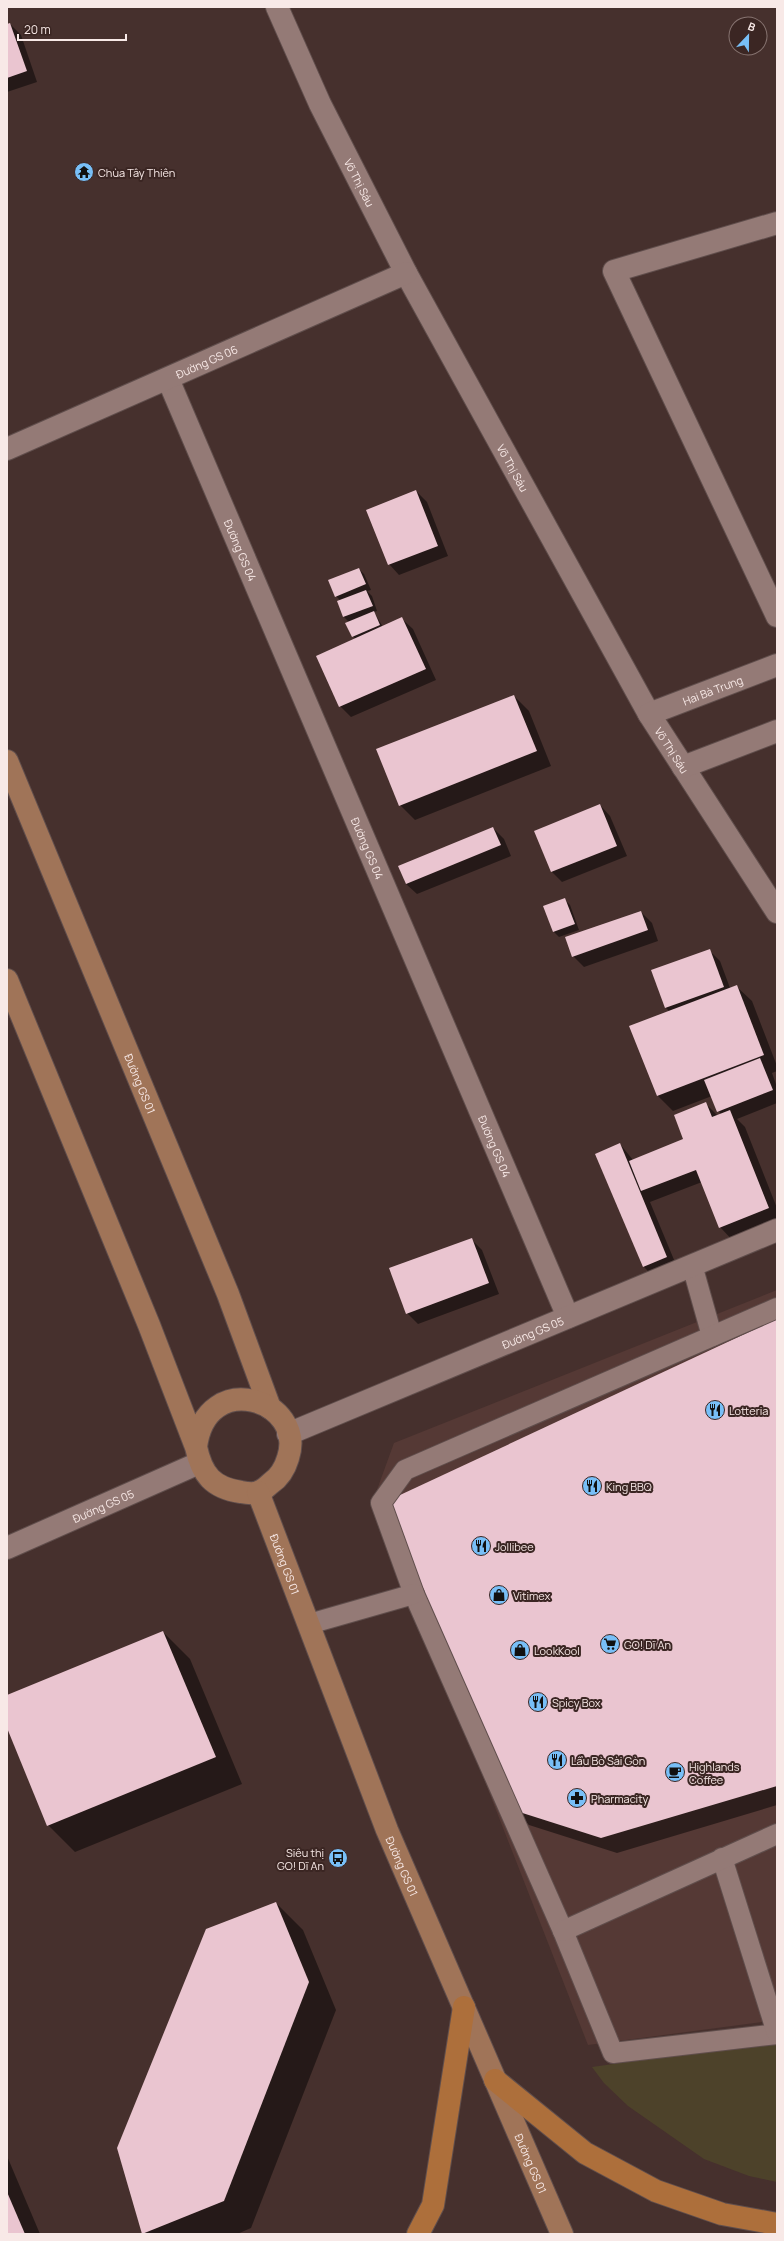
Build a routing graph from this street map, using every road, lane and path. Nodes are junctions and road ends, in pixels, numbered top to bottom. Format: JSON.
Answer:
{"nodes":[{"id":1,"x":277,"y":7,"type":"edge"},
{"id":2,"x":777,"y":223,"type":"edge"},
{"id":3,"x":406,"y":273,"type":"junction"},
{"id":4,"x":168,"y":379,"type":"junction"},
{"id":5,"x":7,"y":449,"type":"edge"},
{"id":6,"x":777,"y":616,"type":"edge"},
{"id":7,"x":777,"y":666,"type":"edge"},
{"id":8,"x":649,"y":714,"type":"junction"},
{"id":9,"x":777,"y":731,"type":"edge"},
{"id":10,"x":7,"y":761,"type":"edge"},
{"id":11,"x":683,"y":767,"type":"junction"},
{"id":12,"x":777,"y":912,"type":"edge"},
{"id":13,"x":7,"y":980,"type":"edge"},
{"id":14,"x":777,"y":1230,"type":"edge"},
{"id":15,"x":692,"y":1266,"type":"junction"},
{"id":16,"x":777,"y":1308,"type":"edge"},
{"id":17,"x":568,"y":1317,"type":"junction"},
{"id":18,"x":712,"y":1336,"type":"junction"},
{"id":19,"x":270,"y":1408,"type":"junction"},
{"id":20,"x":288,"y":1434,"type":"junction"},
{"id":21,"x":198,"y":1455,"type":"junction"},
{"id":22,"x":258,"y":1492,"type":"junction"},
{"id":23,"x":7,"y":1548,"type":"edge"},
{"id":24,"x":414,"y":1594,"type":"junction"},
{"id":25,"x":309,"y":1624,"type":"junction"},
{"id":26,"x":777,"y":1834,"type":"edge"},
{"id":27,"x":722,"y":1858,"type":"junction"},
{"id":28,"x":563,"y":1931,"type":"junction"},
{"id":29,"x":464,"y":2007,"type":"junction"},
{"id":30,"x":777,"y":2034,"type":"edge"},
{"id":31,"x":495,"y":2080,"type":"junction"},
{"id":32,"x":777,"y":2224,"type":"edge"},
{"id":33,"x":418,"y":2234,"type":"edge"},
{"id":34,"x":562,"y":2234,"type":"edge"}],
"edges":[{"from":1,"to":3,"type":"street","name":"Võ Thị Sáu"},
{"from":2,"to":6,"type":"street"},
{"from":3,"to":4,"type":"street","name":"Đường GS 06"},
{"from":3,"to":8,"type":"street","name":"Võ Thị Sáu"},
{"from":4,"to":5,"type":"street","name":"Đường GS 06"},
{"from":4,"to":17,"type":"street","name":"Đường GS 04"},
{"from":7,"to":8,"type":"street","name":"Hai Bà Trưng"},
{"from":8,"to":11,"type":"street","name":"Võ Thị Sáu"},
{"from":9,"to":11,"type":"street"},
{"from":10,"to":19,"type":"street","name":"Đường GS 01"},
{"from":11,"to":12,"type":"street","name":"Võ Thị Sáu"},
{"from":13,"to":21,"type":"street"},
{"from":14,"to":15,"type":"street","name":"Đường GS 05"},
{"from":15,"to":17,"type":"street","name":"Đường GS 05"},
{"from":15,"to":18,"type":"lane"},
{"from":16,"to":18,"type":"lane"},
{"from":17,"to":20,"type":"street","name":"Đường GS 05"},
{"from":18,"to":24,"type":"lane"},
{"from":19,"to":20,"type":"street","name":"Đường GS 01"},
{"from":19,"to":21,"type":"street","name":"Đường GS 01"},
{"from":20,"to":22,"type":"street","name":"Đường GS 01"},
{"from":21,"to":22,"type":"street"},
{"from":21,"to":23,"type":"street","name":"Đường GS 05"},
{"from":22,"to":25,"type":"street","name":"Đường GS 01"},
{"from":24,"to":25,"type":"lane"},
{"from":24,"to":28,"type":"lane"},
{"from":25,"to":29,"type":"street","name":"Đường GS 01"},
{"from":26,"to":27,"type":"lane"},
{"from":27,"to":28,"type":"lane"},
{"from":27,"to":30,"type":"lane"},
{"from":28,"to":30,"type":"lane"},
{"from":29,"to":31,"type":"street","name":"Đường GS 01"},
{"from":29,"to":33,"type":"main road"},
{"from":31,"to":32,"type":"main road"},
{"from":31,"to":34,"type":"street","name":"Đường GS 01"}]}
